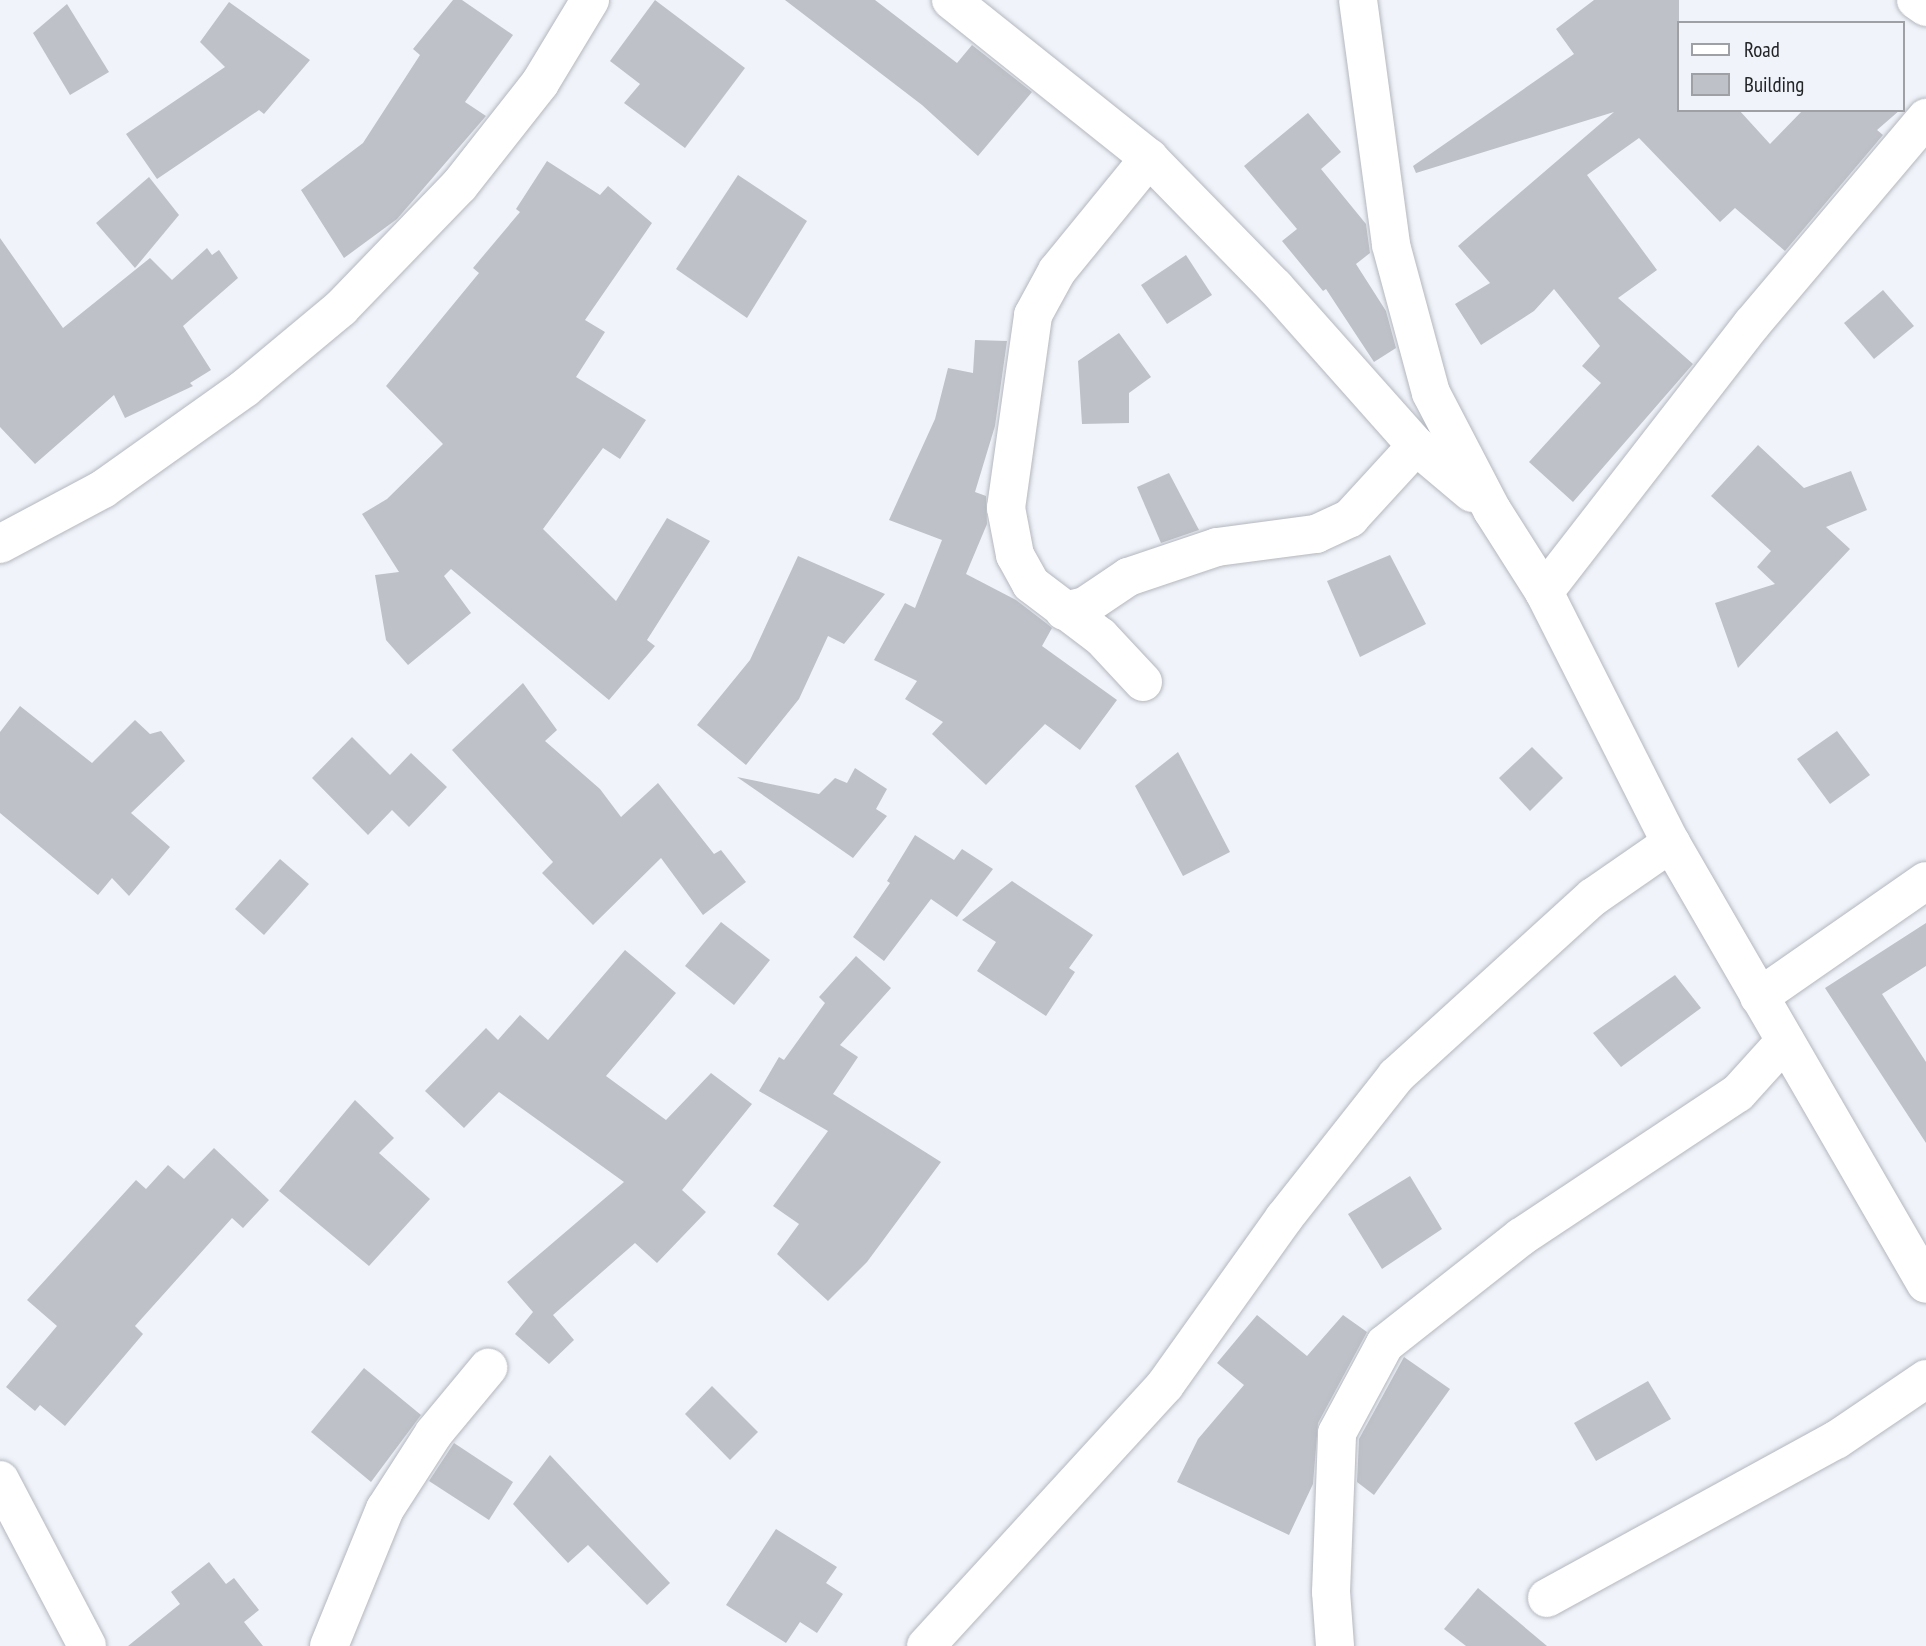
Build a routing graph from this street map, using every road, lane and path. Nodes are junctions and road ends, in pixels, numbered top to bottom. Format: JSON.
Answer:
{"nodes":[{"id":1,"x":590,"y":0,"type":"edge"},
{"id":2,"x":951,"y":0,"type":"edge"},
{"id":3,"x":1358,"y":0,"type":"edge"},
{"id":4,"x":1916,"y":0,"type":"edge"},
{"id":5,"x":1926,"y":7,"type":"edge"},
{"id":6,"x":1926,"y":118,"type":"edge"},
{"id":7,"x":1149,"y":158,"type":"junction"},
{"id":8,"x":1416,"y":446,"type":"junction"},
{"id":9,"x":1492,"y":510,"type":"junction"},
{"id":10,"x":0,"y":544,"type":"edge"},
{"id":11,"x":1544,"y":592,"type":"junction"},
{"id":12,"x":1064,"y":611,"type":"junction"},
{"id":13,"x":1143,"y":682,"type":"dead end"},
{"id":14,"x":1671,"y":843,"type":"junction"},
{"id":15,"x":1926,"y":881,"type":"edge"},
{"id":16,"x":1759,"y":997,"type":"junction"},
{"id":17,"x":1785,"y":1041,"type":"junction"},
{"id":18,"x":1926,"y":1284,"type":"edge"},
{"id":19,"x":488,"y":1368,"type":"dead end"},
{"id":20,"x":1926,"y":1379,"type":"edge"},
{"id":21,"x":0,"y":1480,"type":"edge"},
{"id":22,"x":1547,"y":1598,"type":"dead end"},
{"id":23,"x":87,"y":1646,"type":"edge"},
{"id":24,"x":329,"y":1646,"type":"edge"},
{"id":25,"x":926,"y":1646,"type":"edge"},
{"id":26,"x":1335,"y":1646,"type":"edge"}],
"edges":[{"from":1,"to":10,"type":"street"},
{"from":2,"to":7,"type":"street"},
{"from":3,"to":9,"type":"street"},
{"from":4,"to":5,"type":"street"},
{"from":6,"to":11,"type":"street"},
{"from":7,"to":8,"type":"street"},
{"from":7,"to":12,"type":"street"},
{"from":8,"to":9,"type":"street"},
{"from":8,"to":12,"type":"street"},
{"from":9,"to":11,"type":"street"},
{"from":11,"to":14,"type":"street"},
{"from":12,"to":13,"type":"street"},
{"from":14,"to":16,"type":"street"},
{"from":14,"to":25,"type":"street"},
{"from":15,"to":16,"type":"street"},
{"from":16,"to":17,"type":"street"},
{"from":17,"to":18,"type":"street"},
{"from":17,"to":26,"type":"street"},
{"from":19,"to":24,"type":"street"},
{"from":20,"to":22,"type":"street"},
{"from":21,"to":23,"type":"street"}]}
